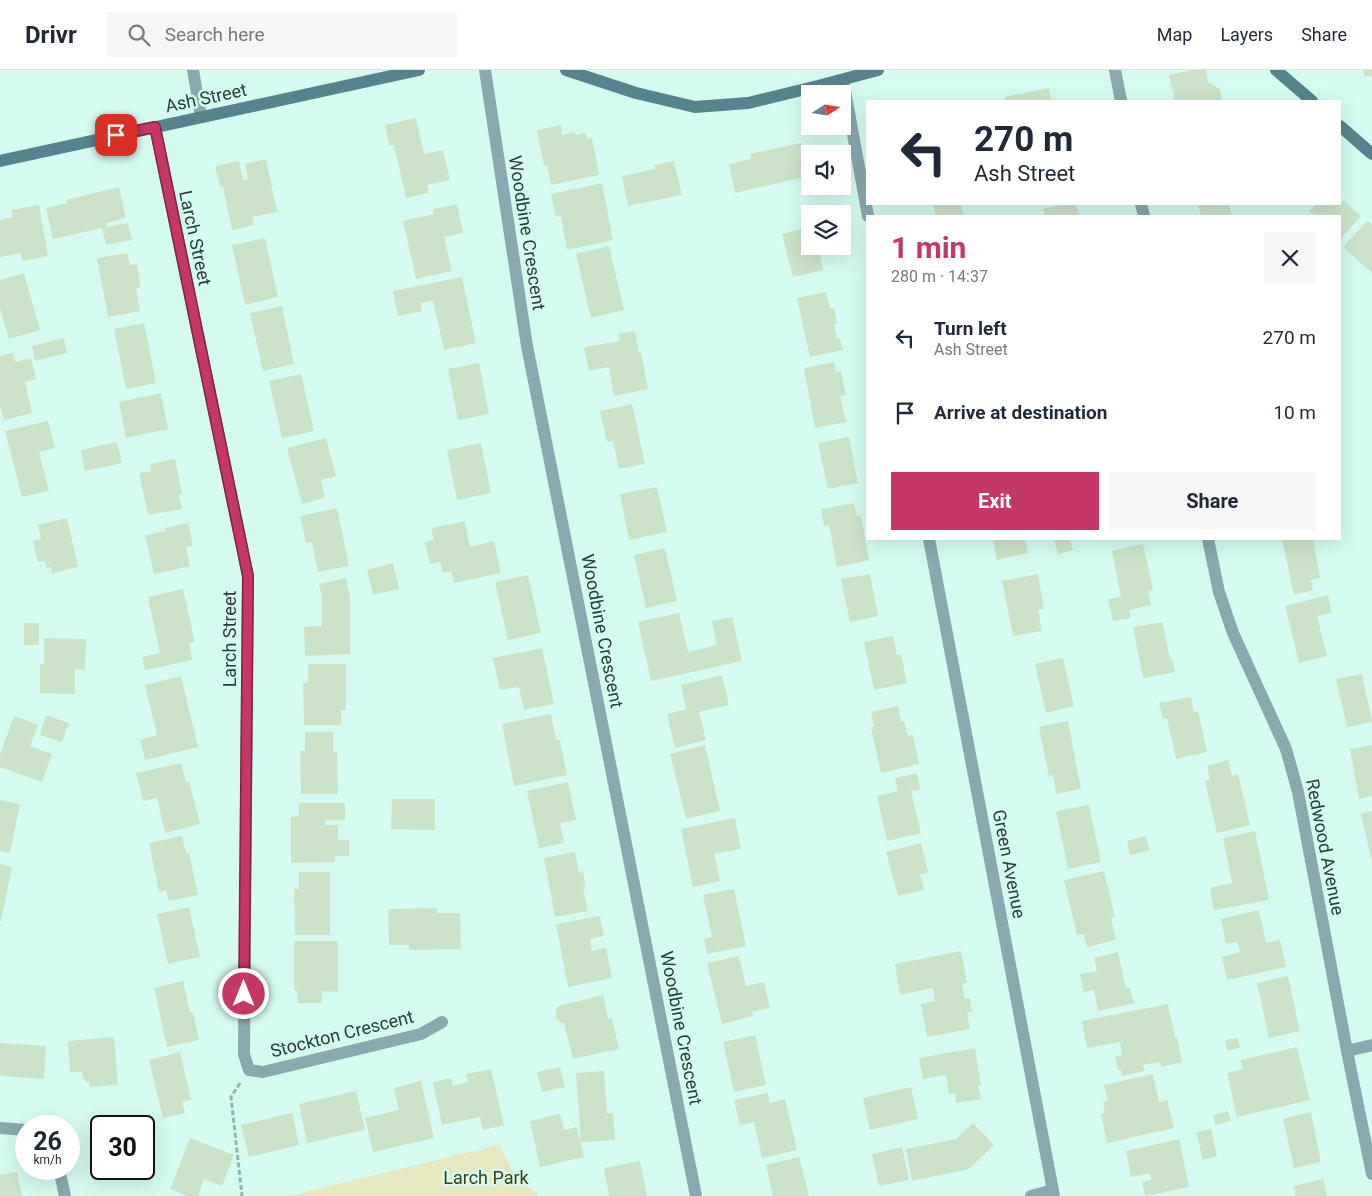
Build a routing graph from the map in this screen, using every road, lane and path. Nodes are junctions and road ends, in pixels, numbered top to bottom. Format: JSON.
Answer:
{"nodes":[{"id":1,"x":193,"y":70,"type":"edge"},
{"id":2,"x":419,"y":70,"type":"edge"},
{"id":3,"x":485,"y":70,"type":"edge"},
{"id":4,"x":566,"y":70,"type":"edge"},
{"id":5,"x":878,"y":70,"type":"edge"},
{"id":6,"x":1115,"y":70,"type":"edge"},
{"id":7,"x":1276,"y":70,"type":"edge"},
{"id":8,"x":842,"y":75,"type":"edge"},
{"id":9,"x":1121,"y":100,"type":"edge"},
{"id":10,"x":1311,"y":100,"type":"edge"},
{"id":11,"x":201,"y":117,"type":"junction"},
{"id":12,"x":155,"y":127,"type":"junction"},
{"id":13,"x":1341,"y":127,"type":"edge"},
{"id":14,"x":1372,"y":154,"type":"edge"},
{"id":15,"x":0,"y":161,"type":"edge"},
{"id":16,"x":868,"y":215,"type":"edge"},
{"id":17,"x":929,"y":540,"type":"edge"},
{"id":18,"x":1208,"y":540,"type":"edge"},
{"id":19,"x":442,"y":1022,"type":"dead end"},
{"id":20,"x":1372,"y":1045,"type":"edge"},
{"id":21,"x":1347,"y":1051,"type":"junction"},
{"id":22,"x":249,"y":1070,"type":"junction"},
{"id":23,"x":0,"y":1128,"type":"edge"},
{"id":24,"x":15,"y":1129,"type":"edge"},
{"id":25,"x":1372,"y":1174,"type":"edge"},
{"id":26,"x":61,"y":1180,"type":"edge"},
{"id":27,"x":1054,"y":1193,"type":"edge"},
{"id":28,"x":65,"y":1196,"type":"edge"},
{"id":29,"x":242,"y":1196,"type":"edge"},
{"id":30,"x":696,"y":1196,"type":"edge"},
{"id":31,"x":1031,"y":1196,"type":"edge"}],
"edges":[{"from":1,"to":11,"type":"street"},
{"from":2,"to":11,"type":"main road","name":"Ash Street"},
{"from":3,"to":30,"type":"street","name":"Woodbine Crescent"},
{"from":4,"to":8,"type":"main road"},
{"from":5,"to":8,"type":"main road"},
{"from":6,"to":9,"type":"street"},
{"from":7,"to":10,"type":"main road"},
{"from":8,"to":16,"type":"street"},
{"from":11,"to":12,"type":"main road","name":"Ash Street"},
{"from":12,"to":15,"type":"main road","name":"Ash Street"},
{"from":12,"to":22,"type":"street","name":"Larch Street"},
{"from":13,"to":14,"type":"main road"},
{"from":17,"to":27,"type":"street","name":"Green Avenue"},
{"from":18,"to":21,"type":"street","name":"Redwood Avenue"},
{"from":19,"to":22,"type":"street","name":"Stockton Crescent"},
{"from":20,"to":21,"type":"street"},
{"from":21,"to":25,"type":"street","name":"Redwood Avenue"},
{"from":22,"to":29,"type":"path"},
{"from":23,"to":24,"type":"street"},
{"from":26,"to":28,"type":"street"},
{"from":27,"to":31,"type":"street"}]}
